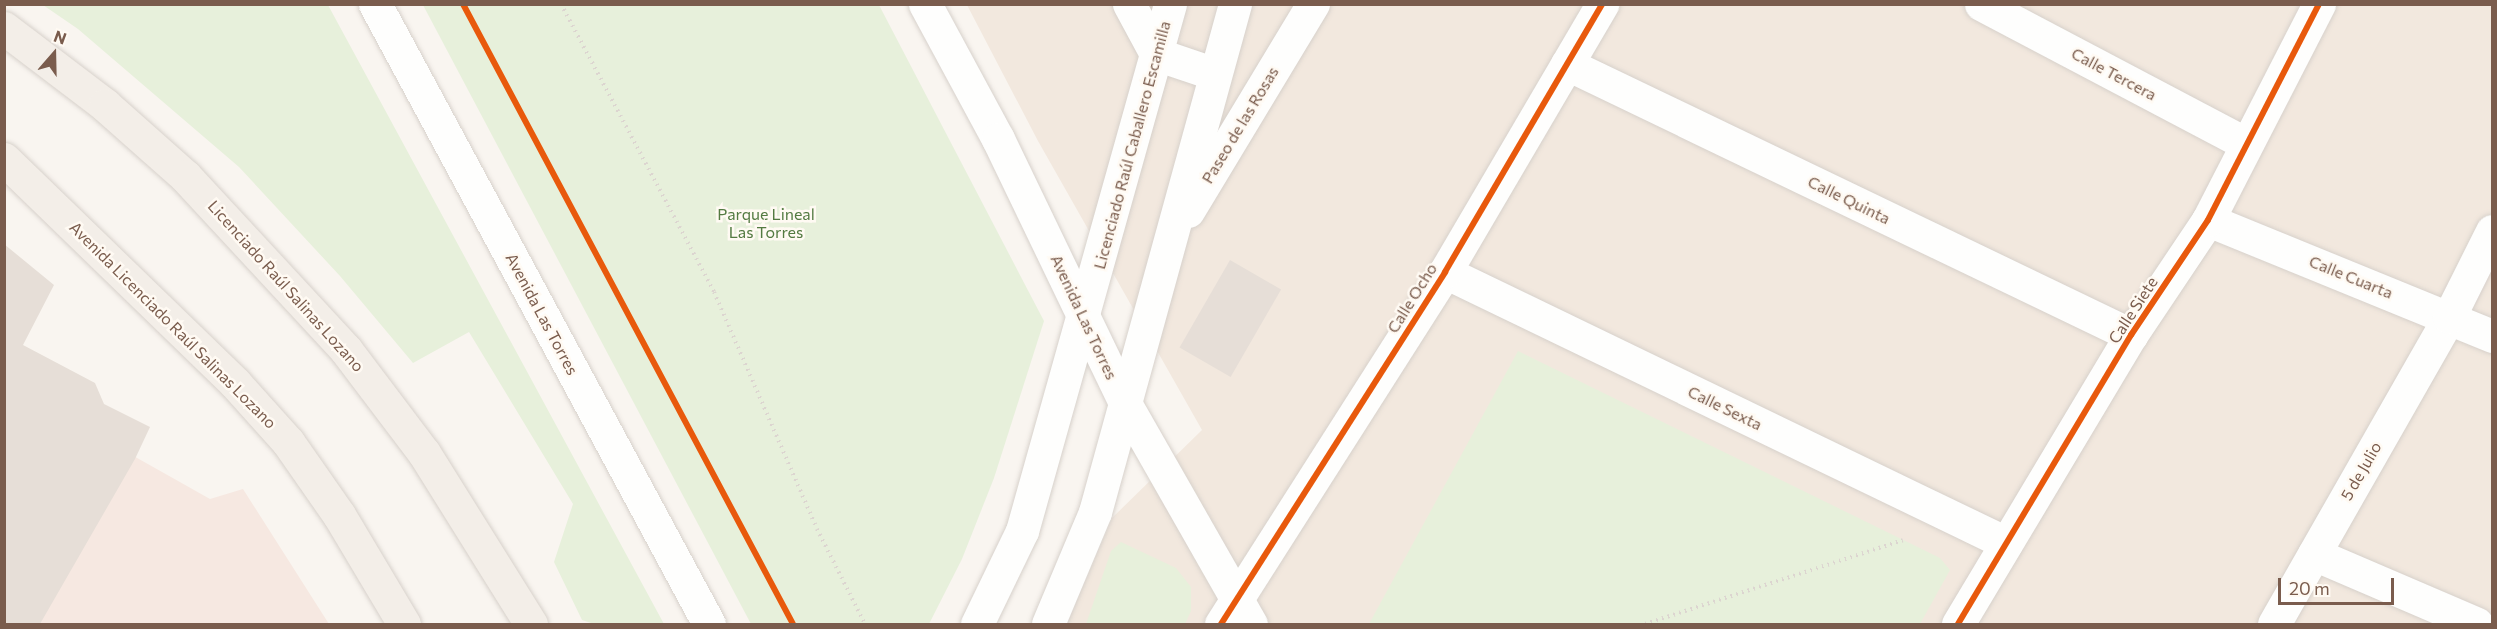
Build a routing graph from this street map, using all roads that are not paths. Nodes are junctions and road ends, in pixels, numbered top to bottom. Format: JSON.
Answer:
{"nodes":[{"id":1,"x":375,"y":4,"type":"edge"},
{"id":2,"x":926,"y":4,"type":"edge"},
{"id":3,"x":1129,"y":4,"type":"edge"},
{"id":4,"x":1170,"y":4,"type":"edge"},
{"id":5,"x":1235,"y":4,"type":"edge"},
{"id":6,"x":1313,"y":4,"type":"edge"},
{"id":7,"x":1602,"y":4,"type":"edge"},
{"id":8,"x":1981,"y":4,"type":"edge"},
{"id":9,"x":2319,"y":4,"type":"edge"},
{"id":10,"x":4,"y":28,"type":"edge"},
{"id":11,"x":1156,"y":54,"type":"junction"},
{"id":12,"x":1566,"y":64,"type":"junction"},
{"id":13,"x":1215,"y":74,"type":"junction"},
{"id":14,"x":2246,"y":144,"type":"junction"},
{"id":15,"x":5,"y":162,"type":"edge"},
{"id":16,"x":2208,"y":220,"type":"junction"},
{"id":17,"x":2493,"y":231,"type":"edge"},
{"id":18,"x":1167,"y":246,"type":"junction"},
{"id":19,"x":1445,"y":272,"type":"junction"},
{"id":20,"x":2449,"y":317,"type":"junction"},
{"id":21,"x":1084,"y":321,"type":"junction"},
{"id":22,"x":2131,"y":335,"type":"junction"},
{"id":23,"x":2493,"y":336,"type":"edge"},
{"id":24,"x":1126,"y":405,"type":"junction"},
{"id":25,"x":2006,"y":543,"type":"junction"},
{"id":26,"x":2314,"y":554,"type":"junction"},
{"id":27,"x":1236,"y":616,"type":"edge"},
{"id":28,"x":404,"y":624,"type":"edge"},
{"id":29,"x":531,"y":624,"type":"edge"},
{"id":30,"x":709,"y":624,"type":"edge"},
{"id":31,"x":977,"y":624,"type":"edge"},
{"id":32,"x":1048,"y":624,"type":"edge"},
{"id":33,"x":1958,"y":624,"type":"edge"},
{"id":34,"x":2274,"y":624,"type":"edge"},
{"id":35,"x":2477,"y":624,"type":"edge"}],
"edges":[{"from":1,"to":30,"type":"street","name":"Avenida Las Torres"},
{"from":2,"to":21,"type":"street","name":"Avenida Las Torres"},
{"from":3,"to":11,"type":"street"},
{"from":4,"to":11,"type":"street","name":"Licenciado Raúl Caballero Escamilla"},
{"from":5,"to":13,"type":"street"},
{"from":6,"to":18,"type":"street","name":"Paseo de las Rosas"},
{"from":7,"to":12,"type":"street","name":"Calle Ocho"},
{"from":8,"to":14,"type":"street","name":"Calle Tercera"},
{"from":9,"to":14,"type":"street","name":"Calle Siete"},
{"from":10,"to":29,"type":"main road","name":"Licenciado Raúl Salinas Lozano"},
{"from":11,"to":13,"type":"street"},
{"from":11,"to":21,"type":"street","name":"Licenciado Raúl Caballero Escamilla"},
{"from":12,"to":19,"type":"street","name":"Calle Ocho"},
{"from":12,"to":22,"type":"street","name":"Calle Quinta"},
{"from":13,"to":18,"type":"street"},
{"from":14,"to":16,"type":"street","name":"Calle Siete"},
{"from":15,"to":28,"type":"main road","name":"Avenida Licenciado Raúl Salinas Lozano"},
{"from":16,"to":20,"type":"street","name":"Calle Cuarta"},
{"from":16,"to":22,"type":"street","name":"Calle Siete"},
{"from":17,"to":20,"type":"street","name":"5 de Julio"},
{"from":18,"to":24,"type":"street"},
{"from":19,"to":25,"type":"street","name":"Calle Sexta"},
{"from":19,"to":27,"type":"street","name":"Calle Ocho"},
{"from":20,"to":23,"type":"street","name":"Calle Cuarta"},
{"from":20,"to":26,"type":"street","name":"5 de Julio"},
{"from":21,"to":24,"type":"street","name":"Avenida Las Torres"},
{"from":21,"to":31,"type":"street","name":"Licenciado Raúl Caballero Escamilla"},
{"from":22,"to":25,"type":"street","name":"Calle Siete"},
{"from":24,"to":27,"type":"street","name":"Avenida Las Torres"},
{"from":24,"to":32,"type":"street"},
{"from":25,"to":33,"type":"street","name":"Calle Siete"},
{"from":26,"to":34,"type":"street","name":"5 de Julio"},
{"from":26,"to":35,"type":"street"}]}
